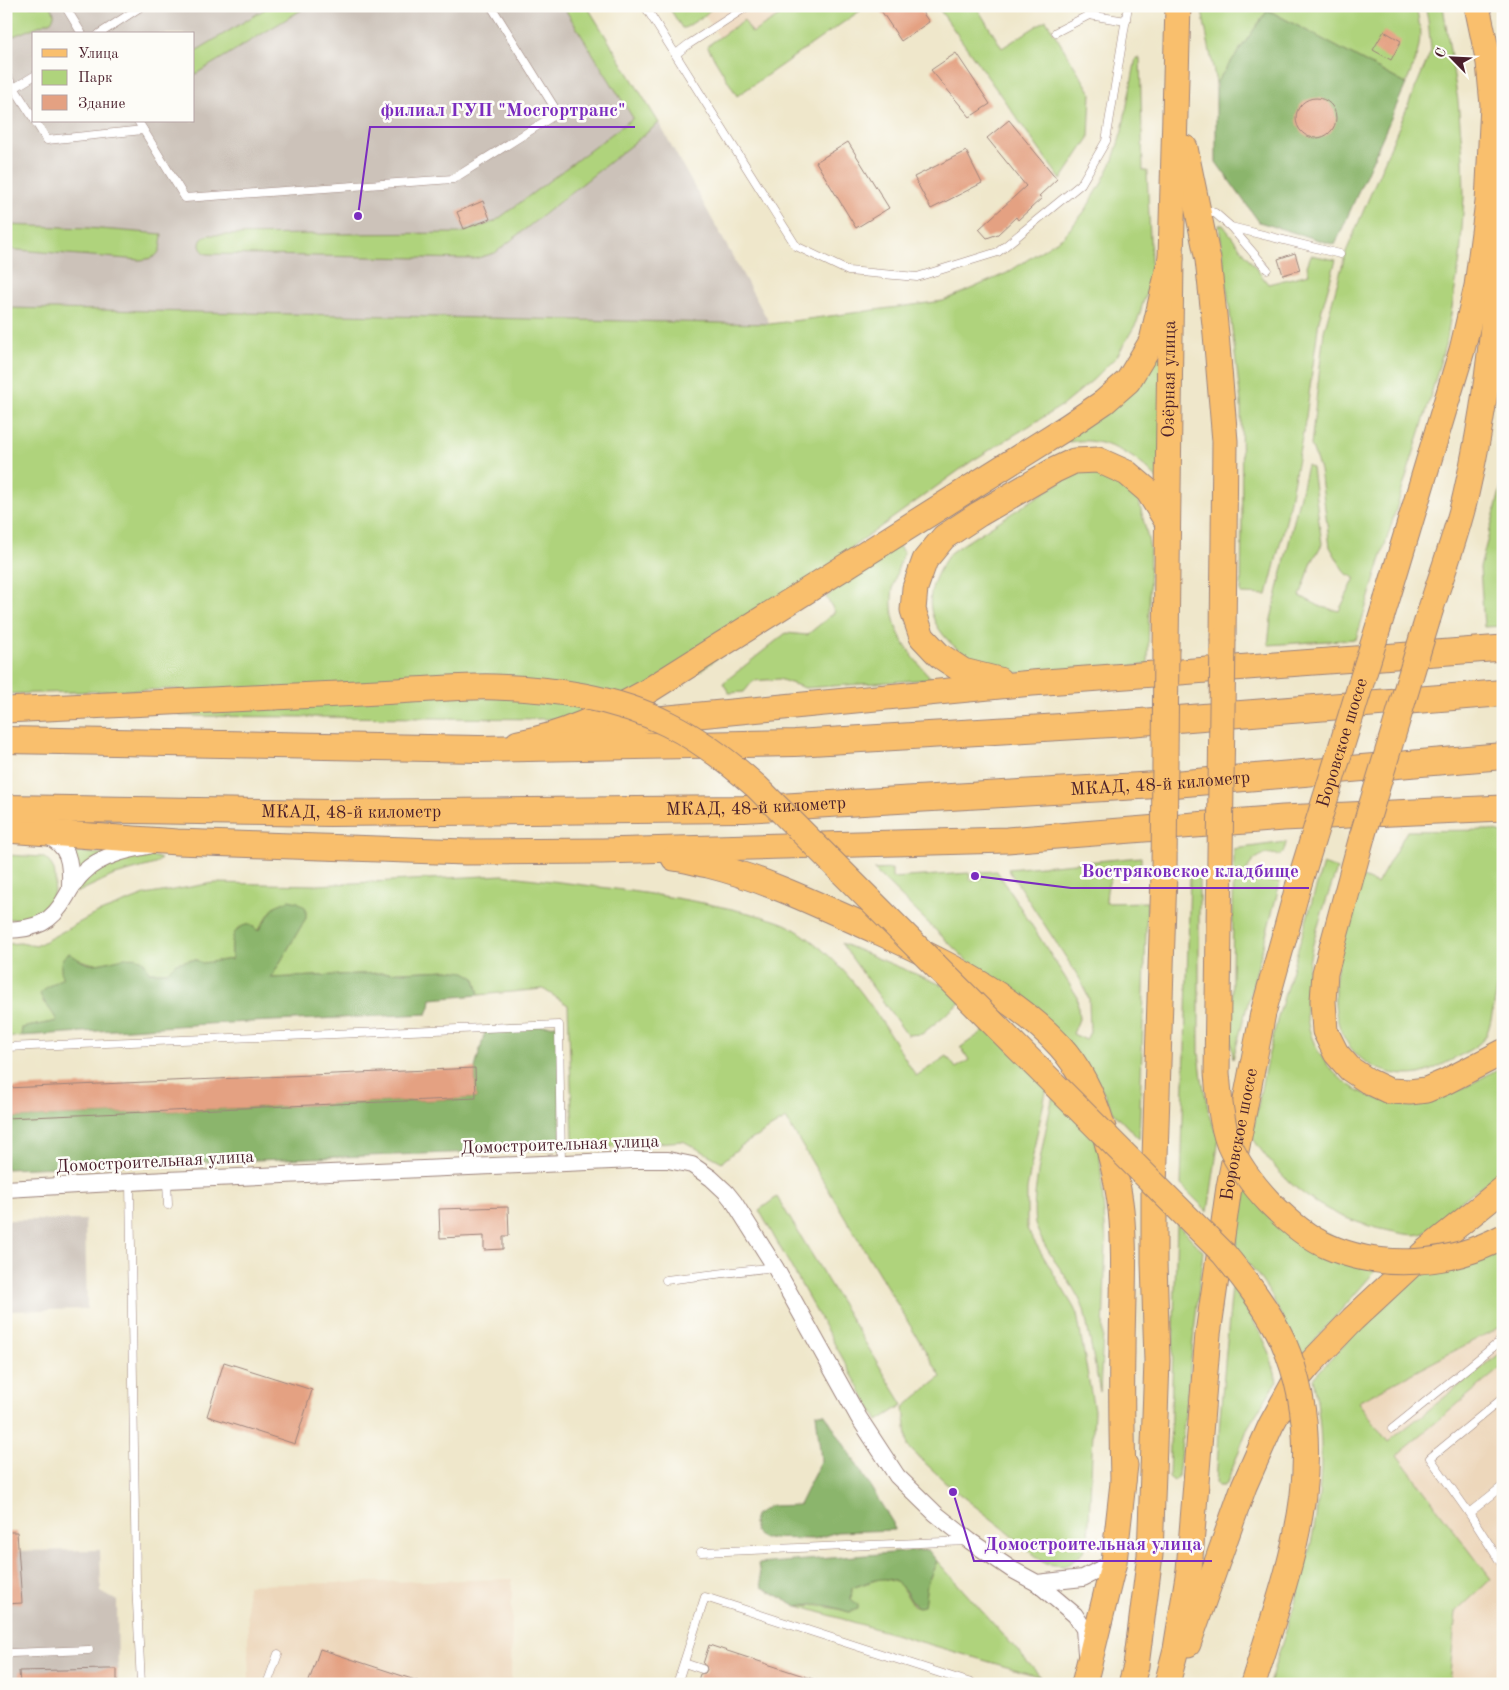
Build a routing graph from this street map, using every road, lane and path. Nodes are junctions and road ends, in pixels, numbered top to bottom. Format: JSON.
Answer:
{"nodes":[{"id":1,"x":65,"y":6,"type":"edge"},
{"id":2,"x":142,"y":6,"type":"edge"},
{"id":3,"x":491,"y":6,"type":"edge"},
{"id":4,"x":645,"y":6,"type":"edge"},
{"id":5,"x":748,"y":6,"type":"edge"},
{"id":6,"x":1091,"y":6,"type":"edge"},
{"id":7,"x":1128,"y":6,"type":"edge"},
{"id":8,"x":1178,"y":6,"type":"edge"},
{"id":9,"x":1477,"y":6,"type":"edge"},
{"id":10,"x":1089,"y":15,"type":"junction"},
{"id":11,"x":1126,"y":21,"type":"junction"},
{"id":12,"x":81,"y":32,"type":"edge"},
{"id":13,"x":102,"y":32,"type":"edge"},
{"id":14,"x":1056,"y":32,"type":"dead end"},
{"id":15,"x":676,"y":54,"type":"junction"},
{"id":16,"x":6,"y":75,"type":"edge"},
{"id":17,"x":32,"y":77,"type":"edge"},
{"id":18,"x":14,"y":88,"type":"junction"},
{"id":19,"x":1493,"y":105,"type":"junction"},
{"id":20,"x":1176,"y":107,"type":"junction"},
{"id":21,"x":32,"y":115,"type":"edge"},
{"id":22,"x":36,"y":122,"type":"edge"},
{"id":23,"x":139,"y":122,"type":"edge"},
{"id":24,"x":143,"y":130,"type":"junction"},
{"id":25,"x":1196,"y":206,"type":"junction"},
{"id":26,"x":1231,"y":227,"type":"junction"},
{"id":27,"x":1340,"y":254,"type":"dead end"},
{"id":28,"x":1171,"y":258,"type":"junction"},
{"id":29,"x":1267,"y":269,"type":"dead end"},
{"id":30,"x":1166,"y":520,"type":"junction"},
{"id":31,"x":1503,"y":648,"type":"edge"},
{"id":32,"x":1032,"y":684,"type":"junction"},
{"id":33,"x":1503,"y":693,"type":"edge"},
{"id":34,"x":6,"y":710,"type":"edge"},
{"id":35,"x":575,"y":727,"type":"junction"},
{"id":36,"x":6,"y":740,"type":"edge"},
{"id":37,"x":479,"y":749,"type":"junction"},
{"id":38,"x":1503,"y":756,"type":"edge"},
{"id":39,"x":6,"y":808,"type":"edge"},
{"id":40,"x":1495,"y":811,"type":"edge"},
{"id":41,"x":6,"y":830,"type":"edge"},
{"id":42,"x":40,"y":832,"type":"junction"},
{"id":43,"x":178,"y":842,"type":"junction"},
{"id":44,"x":602,"y":850,"type":"junction"},
{"id":45,"x":70,"y":888,"type":"junction"},
{"id":46,"x":6,"y":930,"type":"edge"},
{"id":47,"x":6,"y":1047,"type":"edge"},
{"id":48,"x":1503,"y":1052,"type":"edge"},
{"id":49,"x":561,"y":1165,"type":"junction"},
{"id":50,"x":167,"y":1180,"type":"junction"},
{"id":51,"x":130,"y":1182,"type":"junction"},
{"id":52,"x":1503,"y":1189,"type":"edge"},
{"id":53,"x":6,"y":1190,"type":"edge"},
{"id":54,"x":168,"y":1205,"type":"dead end"},
{"id":55,"x":1503,"y":1237,"type":"edge"},
{"id":56,"x":1154,"y":1262,"type":"junction"},
{"id":57,"x":774,"y":1268,"type":"junction"},
{"id":58,"x":666,"y":1280,"type":"dead end"},
{"id":59,"x":1503,"y":1340,"type":"edge"},
{"id":60,"x":1503,"y":1398,"type":"edge"},
{"id":61,"x":1392,"y":1429,"type":"dead end"},
{"id":62,"x":1123,"y":1480,"type":"junction"},
{"id":63,"x":1503,"y":1486,"type":"edge"},
{"id":64,"x":1469,"y":1512,"type":"junction"},
{"id":65,"x":970,"y":1541,"type":"junction"},
{"id":66,"x":1503,"y":1546,"type":"edge"},
{"id":67,"x":1494,"y":1551,"type":"junction"},
{"id":68,"x":701,"y":1552,"type":"dead end"},
{"id":69,"x":1114,"y":1562,"type":"junction"},
{"id":70,"x":1503,"y":1566,"type":"edge"},
{"id":71,"x":1037,"y":1583,"type":"junction"},
{"id":72,"x":89,"y":1650,"type":"dead end"},
{"id":73,"x":11,"y":1652,"type":"dead end"},
{"id":74,"x":278,"y":1654,"type":"dead end"},
{"id":75,"x":684,"y":1663,"type":"junction"},
{"id":76,"x":702,"y":1668,"type":"dead end"},
{"id":77,"x":1086,"y":1676,"type":"edge"},
{"id":78,"x":141,"y":1684,"type":"edge"},
{"id":79,"x":267,"y":1684,"type":"edge"},
{"id":80,"x":677,"y":1684,"type":"edge"},
{"id":81,"x":974,"y":1684,"type":"edge"},
{"id":82,"x":1131,"y":1684,"type":"edge"},
{"id":83,"x":1167,"y":1684,"type":"edge"},
{"id":84,"x":1174,"y":1684,"type":"edge"},
{"id":85,"x":1253,"y":1684,"type":"edge"}],
"edges":[{"from":1,"to":12,"type":"lane"},
{"from":2,"to":13,"type":"lane"},
{"from":3,"to":24,"type":"lane"},
{"from":4,"to":15,"type":"lane"},
{"from":5,"to":15,"type":"lane"},
{"from":6,"to":10,"type":"lane"},
{"from":7,"to":11,"type":"lane"},
{"from":8,"to":20,"type":"main road","name":"Озёрная улица"},
{"from":9,"to":19,"type":"main road"},
{"from":10,"to":11,"type":"lane"},
{"from":10,"to":14,"type":"lane"},
{"from":11,"to":15,"type":"lane"},
{"from":16,"to":18,"type":"lane"},
{"from":17,"to":18,"type":"lane"},
{"from":18,"to":21,"type":"lane"},
{"from":19,"to":48,"type":"main road","bridge":true},
{"from":19,"to":83,"type":"main road","name":"Боровское шоссе","bridge":true},
{"from":20,"to":25,"type":"main road"},
{"from":20,"to":28,"type":"main road","name":"Озёрная улица"},
{"from":22,"to":24,"type":"lane"},
{"from":23,"to":24,"type":"lane"},
{"from":25,"to":26,"type":"lane"},
{"from":25,"to":55,"type":"main road","bridge":true},
{"from":26,"to":27,"type":"lane"},
{"from":26,"to":29,"type":"lane"},
{"from":28,"to":30,"type":"main road","name":"Озёрная улица"},
{"from":28,"to":35,"type":"main road"},
{"from":30,"to":32,"type":"main road"},
{"from":30,"to":56,"type":"main road","name":"Озёрная улица","bridge":true},
{"from":31,"to":32,"type":"main road"},
{"from":32,"to":35,"type":"main road"},
{"from":33,"to":37,"type":"highway"},
{"from":34,"to":85,"type":"main road","bridge":true},
{"from":35,"to":37,"type":"main road"},
{"from":36,"to":37,"type":"highway"},
{"from":38,"to":39,"type":"highway","name":"МКАД, 48-й километр"},
{"from":40,"to":44,"type":"main road"},
{"from":41,"to":42,"type":"main road"},
{"from":42,"to":43,"type":"main road"},
{"from":42,"to":45,"type":"street"},
{"from":43,"to":44,"type":"main road"},
{"from":43,"to":45,"type":"street"},
{"from":44,"to":62,"type":"main road"},
{"from":45,"to":46,"type":"street"},
{"from":47,"to":49,"type":"lane"},
{"from":49,"to":50,"type":"street","name":"Домостроительная улица"},
{"from":49,"to":57,"type":"street","name":"Домостроительная улица"},
{"from":50,"to":51,"type":"street","name":"Домостроительная улица"},
{"from":50,"to":54,"type":"lane"},
{"from":51,"to":53,"type":"street","name":"Домостроительная улица"},
{"from":51,"to":78,"type":"lane"},
{"from":52,"to":84,"type":"main road"},
{"from":56,"to":62,"type":"main road"},
{"from":56,"to":82,"type":"main road"},
{"from":57,"to":58,"type":"lane"},
{"from":57,"to":65,"type":"street","name":"Домостроительная улица"},
{"from":59,"to":61,"type":"lane"},
{"from":60,"to":64,"type":"lane"},
{"from":62,"to":69,"type":"main road"},
{"from":63,"to":64,"type":"lane"},
{"from":64,"to":67,"type":"lane"},
{"from":65,"to":68,"type":"lane"},
{"from":65,"to":71,"type":"street","name":"Домостроительная улица"},
{"from":66,"to":67,"type":"lane"},
{"from":67,"to":70,"type":"lane"},
{"from":69,"to":71,"type":"street"},
{"from":69,"to":77,"type":"main road"},
{"from":71,"to":77,"type":"street","name":"Домостроительная улица"},
{"from":72,"to":73,"type":"lane"},
{"from":74,"to":79,"type":"lane"},
{"from":75,"to":76,"type":"lane"},
{"from":75,"to":80,"type":"lane"},
{"from":75,"to":81,"type":"lane"}]}
